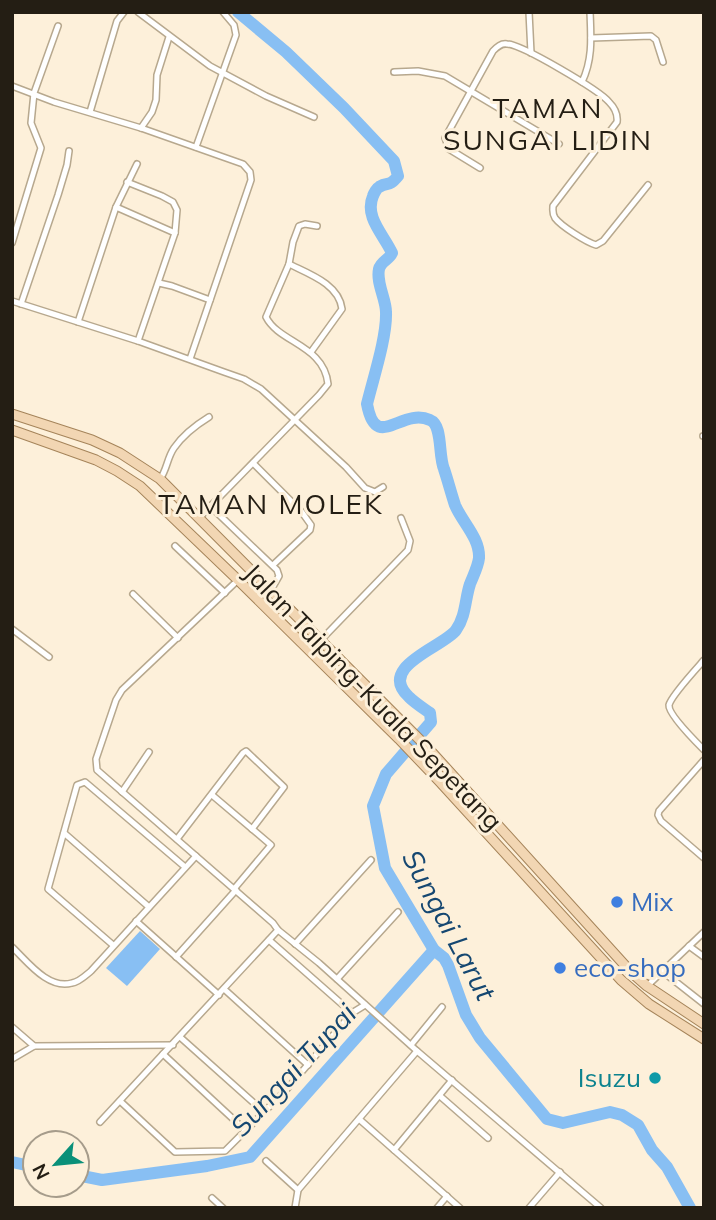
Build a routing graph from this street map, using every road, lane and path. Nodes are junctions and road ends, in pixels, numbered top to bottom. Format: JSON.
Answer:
{"nodes":[{"id":1,"x":124,"y":12,"type":"edge"},
{"id":2,"x":138,"y":12,"type":"edge"},
{"id":3,"x":223,"y":12,"type":"edge"},
{"id":4,"x":528,"y":12,"type":"edge"},
{"id":5,"x":590,"y":12,"type":"edge"},
{"id":6,"x":58,"y":26,"type":"dead end"},
{"id":7,"x":169,"y":37,"type":"junction"},
{"id":8,"x":591,"y":38,"type":"junction"},
{"id":9,"x":531,"y":53,"type":"junction"},
{"id":10,"x":663,"y":62,"type":"dead end"},
{"id":11,"x":222,"y":72,"type":"junction"},
{"id":12,"x":394,"y":72,"type":"dead end"},
{"id":13,"x":582,"y":82,"type":"junction"},
{"id":14,"x":12,"y":86,"type":"edge"},
{"id":15,"x":471,"y":92,"type":"junction"},
{"id":16,"x":34,"y":93,"type":"junction"},
{"id":17,"x":90,"y":113,"type":"junction"},
{"id":18,"x":314,"y":117,"type":"dead end"},
{"id":19,"x":141,"y":128,"type":"junction"},
{"id":20,"x":559,"y":144,"type":"dead end"},
{"id":21,"x":196,"y":147,"type":"junction"},
{"id":22,"x":69,"y":150,"type":"dead end"},
{"id":23,"x":136,"y":164,"type":"dead end"},
{"id":24,"x":480,"y":167,"type":"dead end"},
{"id":25,"x":127,"y":182,"type":"junction"},
{"id":26,"x":648,"y":185,"type":"dead end"},
{"id":27,"x":116,"y":207,"type":"junction"},
{"id":28,"x":317,"y":226,"type":"dead end"},
{"id":29,"x":175,"y":233,"type":"junction"},
{"id":30,"x":12,"y":243,"type":"edge"},
{"id":31,"x":289,"y":264,"type":"junction"},
{"id":32,"x":159,"y":283,"type":"junction"},
{"id":33,"x":210,"y":300,"type":"junction"},
{"id":34,"x":12,"y":301,"type":"edge"},
{"id":35,"x":21,"y":304,"type":"junction"},
{"id":36,"x":78,"y":322,"type":"junction"},
{"id":37,"x":138,"y":341,"type":"junction"},
{"id":38,"x":312,"y":352,"type":"junction"},
{"id":39,"x":190,"y":359,"type":"junction"},
{"id":40,"x":12,"y":414,"type":"edge"},
{"id":41,"x":209,"y":417,"type":"dead end"},
{"id":42,"x":294,"y":421,"type":"junction"},
{"id":43,"x":12,"y":430,"type":"edge"},
{"id":44,"x":253,"y":463,"type":"junction"},
{"id":45,"x":160,"y":480,"type":"junction"},
{"id":46,"x":383,"y":487,"type":"dead end"},
{"id":47,"x":211,"y":506,"type":"junction"},
{"id":48,"x":199,"y":518,"type":"junction"},
{"id":49,"x":401,"y":518,"type":"dead end"},
{"id":50,"x":175,"y":546,"type":"dead end"},
{"id":51,"x":273,"y":565,"type":"junction"},
{"id":52,"x":238,"y":580,"type":"junction"},
{"id":53,"x":271,"y":590,"type":"junction"},
{"id":54,"x":225,"y":593,"type":"junction"},
{"id":55,"x":133,"y":594,"type":"dead end"},
{"id":56,"x":12,"y":629,"type":"edge"},
{"id":57,"x":178,"y":638,"type":"junction"},
{"id":58,"x":321,"y":640,"type":"junction"},
{"id":59,"x":49,"y":657,"type":"dead end"},
{"id":60,"x":704,"y":660,"type":"edge"},
{"id":61,"x":704,"y":750,"type":"edge"},
{"id":62,"x":149,"y":752,"type":"dead end"},
{"id":63,"x":704,"y":760,"type":"edge"},
{"id":64,"x":122,"y":792,"type":"junction"},
{"id":65,"x":212,"y":795,"type":"junction"},
{"id":66,"x":252,"y":829,"type":"junction"},
{"id":67,"x":64,"y":833,"type":"junction"},
{"id":68,"x":177,"y":839,"type":"junction"},
{"id":69,"x":196,"y":856,"type":"junction"},
{"id":70,"x":704,"y":858,"type":"edge"},
{"id":71,"x":370,"y":860,"type":"dead end"},
{"id":72,"x":185,"y":867,"type":"junction"},
{"id":73,"x":235,"y":890,"type":"junction"},
{"id":74,"x":149,"y":906,"type":"junction"},
{"id":75,"x":398,"y":912,"type":"dead end"},
{"id":76,"x":136,"y":921,"type":"junction"},
{"id":77,"x":278,"y":930,"type":"junction"},
{"id":78,"x":704,"y":932,"type":"edge"},
{"id":79,"x":269,"y":940,"type":"junction"},
{"id":80,"x":295,"y":944,"type":"junction"},
{"id":81,"x":113,"y":945,"type":"junction"},
{"id":82,"x":689,"y":946,"type":"junction"},
{"id":83,"x":12,"y":947,"type":"edge"},
{"id":84,"x":176,"y":957,"type":"junction"},
{"id":85,"x":704,"y":957,"type":"edge"},
{"id":86,"x":662,"y":971,"type":"junction"},
{"id":87,"x":337,"y":979,"type":"junction"},
{"id":88,"x":647,"y":986,"type":"junction"},
{"id":89,"x":224,"y":989,"type":"junction"},
{"id":90,"x":219,"y":995,"type":"junction"},
{"id":91,"x":704,"y":1004,"type":"edge"},
{"id":92,"x":368,"y":1007,"type":"junction"},
{"id":93,"x":442,"y":1007,"type":"dead end"},
{"id":94,"x":352,"y":1013,"type":"junction"},
{"id":95,"x":704,"y":1024,"type":"edge"},
{"id":96,"x":12,"y":1027,"type":"edge"},
{"id":97,"x":180,"y":1037,"type":"junction"},
{"id":98,"x":704,"y":1039,"type":"edge"},
{"id":99,"x":173,"y":1045,"type":"junction"},
{"id":100,"x":411,"y":1045,"type":"junction"},
{"id":101,"x":34,"y":1046,"type":"junction"},
{"id":102,"x":417,"y":1051,"type":"junction"},
{"id":103,"x":163,"y":1054,"type":"junction"},
{"id":104,"x":12,"y":1059,"type":"edge"},
{"id":105,"x":308,"y":1065,"type":"junction"},
{"id":106,"x":452,"y":1080,"type":"junction"},
{"id":107,"x":440,"y":1096,"type":"junction"},
{"id":108,"x":120,"y":1101,"type":"junction"},
{"id":109,"x":264,"y":1112,"type":"junction"},
{"id":110,"x":359,"y":1119,"type":"junction"},
{"id":111,"x":100,"y":1122,"type":"dead end"},
{"id":112,"x":245,"y":1130,"type":"junction"},
{"id":113,"x":488,"y":1138,"type":"dead end"},
{"id":114,"x":394,"y":1150,"type":"junction"},
{"id":115,"x":266,"y":1161,"type":"dead end"},
{"id":116,"x":560,"y":1172,"type":"junction"},
{"id":117,"x":298,"y":1190,"type":"junction"},
{"id":118,"x":447,"y":1196,"type":"junction"},
{"id":119,"x":212,"y":1198,"type":"dead end"},
{"id":120,"x":223,"y":1208,"type":"edge"},
{"id":121,"x":295,"y":1208,"type":"edge"},
{"id":122,"x":437,"y":1208,"type":"edge"},
{"id":123,"x":460,"y":1208,"type":"edge"},
{"id":124,"x":529,"y":1208,"type":"edge"},
{"id":125,"x":601,"y":1208,"type":"edge"}],
"edges":[{"from":1,"to":17,"type":"street"},
{"from":2,"to":7,"type":"street"},
{"from":3,"to":11,"type":"street"},
{"from":4,"to":9,"type":"street"},
{"from":5,"to":8,"type":"street"},
{"from":6,"to":16,"type":"street"},
{"from":7,"to":11,"type":"street"},
{"from":7,"to":19,"type":"street"},
{"from":8,"to":10,"type":"street"},
{"from":8,"to":13,"type":"street"},
{"from":9,"to":13,"type":"street"},
{"from":9,"to":15,"type":"street"},
{"from":11,"to":18,"type":"street"},
{"from":11,"to":21,"type":"street"},
{"from":12,"to":15,"type":"street"},
{"from":13,"to":26,"type":"street"},
{"from":14,"to":16,"type":"street"},
{"from":15,"to":20,"type":"street"},
{"from":15,"to":24,"type":"street"},
{"from":16,"to":17,"type":"street"},
{"from":16,"to":30,"type":"street"},
{"from":17,"to":19,"type":"street"},
{"from":19,"to":21,"type":"street"},
{"from":21,"to":33,"type":"street"},
{"from":22,"to":35,"type":"street"},
{"from":23,"to":25,"type":"street"},
{"from":25,"to":27,"type":"street"},
{"from":25,"to":29,"type":"street"},
{"from":27,"to":29,"type":"street"},
{"from":27,"to":36,"type":"street"},
{"from":28,"to":31,"type":"street"},
{"from":29,"to":32,"type":"street"},
{"from":31,"to":38,"type":"street"},
{"from":31,"to":38,"type":"street"},
{"from":32,"to":33,"type":"street"},
{"from":32,"to":37,"type":"street"},
{"from":33,"to":39,"type":"street"},
{"from":34,"to":35,"type":"street"},
{"from":35,"to":36,"type":"street"},
{"from":36,"to":37,"type":"street"},
{"from":37,"to":39,"type":"street"},
{"from":38,"to":42,"type":"street"},
{"from":39,"to":42,"type":"street"},
{"from":40,"to":45,"type":"main road","name":"Jalan Taiping-Kuala Sepetang"},
{"from":41,"to":45,"type":"street"},
{"from":42,"to":44,"type":"street"},
{"from":42,"to":46,"type":"street"},
{"from":43,"to":52,"type":"main road","name":"Jalan Taiping-Kuala Sepetang"},
{"from":44,"to":47,"type":"street"},
{"from":44,"to":51,"type":"street"},
{"from":45,"to":48,"type":"main road","name":"Jalan Taiping-Kuala Sepetang"},
{"from":47,"to":48,"type":"street"},
{"from":47,"to":51,"type":"street"},
{"from":48,"to":53,"type":"main road","name":"Jalan Taiping-Kuala Sepetang"},
{"from":49,"to":58,"type":"street"},
{"from":50,"to":54,"type":"street"},
{"from":51,"to":53,"type":"street"},
{"from":52,"to":54,"type":"street"},
{"from":52,"to":98,"type":"main road","name":"Jalan Taiping-Kuala Sepetang"},
{"from":53,"to":58,"type":"main road","name":"Jalan Taiping-Kuala Sepetang"},
{"from":54,"to":57,"type":"street"},
{"from":55,"to":57,"type":"street"},
{"from":56,"to":59,"type":"street"},
{"from":57,"to":64,"type":"street"},
{"from":58,"to":88,"type":"main road","name":"Jalan Taiping-Kuala Sepetang"},
{"from":60,"to":61,"type":"street"},
{"from":62,"to":64,"type":"street"},
{"from":63,"to":70,"type":"street"},
{"from":64,"to":68,"type":"street"},
{"from":65,"to":66,"type":"street"},
{"from":65,"to":66,"type":"street"},
{"from":65,"to":68,"type":"street"},
{"from":66,"to":73,"type":"street"},
{"from":67,"to":72,"type":"street"},
{"from":67,"to":74,"type":"street"},
{"from":67,"to":81,"type":"street"},
{"from":68,"to":69,"type":"street"},
{"from":69,"to":72,"type":"street"},
{"from":69,"to":73,"type":"street"},
{"from":71,"to":80,"type":"street"},
{"from":72,"to":74,"type":"street"},
{"from":73,"to":77,"type":"street"},
{"from":73,"to":84,"type":"street"},
{"from":74,"to":76,"type":"street"},
{"from":75,"to":87,"type":"street"},
{"from":76,"to":81,"type":"street"},
{"from":76,"to":84,"type":"street"},
{"from":77,"to":79,"type":"street"},
{"from":77,"to":80,"type":"street"},
{"from":78,"to":82,"type":"street"},
{"from":79,"to":89,"type":"street"},
{"from":79,"to":94,"type":"street"},
{"from":80,"to":87,"type":"street"},
{"from":81,"to":83,"type":"street"},
{"from":82,"to":85,"type":"street"},
{"from":82,"to":86,"type":"street"},
{"from":84,"to":90,"type":"street"},
{"from":86,"to":88,"type":"street"},
{"from":86,"to":91,"type":"street"},
{"from":87,"to":92,"type":"street"},
{"from":88,"to":95,"type":"main road","name":"Jalan Taiping-Kuala Sepetang"},
{"from":89,"to":90,"type":"street"},
{"from":89,"to":105,"type":"street"},
{"from":90,"to":97,"type":"street"},
{"from":92,"to":94,"type":"street"},
{"from":92,"to":100,"type":"street"},
{"from":93,"to":100,"type":"street"},
{"from":94,"to":105,"type":"street"},
{"from":96,"to":101,"type":"street"},
{"from":97,"to":99,"type":"street"},
{"from":97,"to":109,"type":"street"},
{"from":99,"to":101,"type":"street"},
{"from":99,"to":103,"type":"street"},
{"from":100,"to":102,"type":"street"},
{"from":101,"to":104,"type":"street"},
{"from":102,"to":106,"type":"street"},
{"from":102,"to":110,"type":"street"},
{"from":103,"to":108,"type":"street"},
{"from":103,"to":112,"type":"street"},
{"from":105,"to":109,"type":"street"},
{"from":106,"to":107,"type":"street"},
{"from":106,"to":116,"type":"street"},
{"from":107,"to":113,"type":"street"},
{"from":107,"to":114,"type":"street"},
{"from":108,"to":111,"type":"street"},
{"from":108,"to":112,"type":"street"},
{"from":109,"to":112,"type":"street"},
{"from":110,"to":114,"type":"street"},
{"from":110,"to":117,"type":"street"},
{"from":114,"to":118,"type":"street"},
{"from":115,"to":117,"type":"street"},
{"from":116,"to":124,"type":"street"},
{"from":116,"to":125,"type":"street"},
{"from":117,"to":121,"type":"street"},
{"from":118,"to":122,"type":"street"},
{"from":118,"to":123,"type":"street"},
{"from":119,"to":120,"type":"street"}]}
